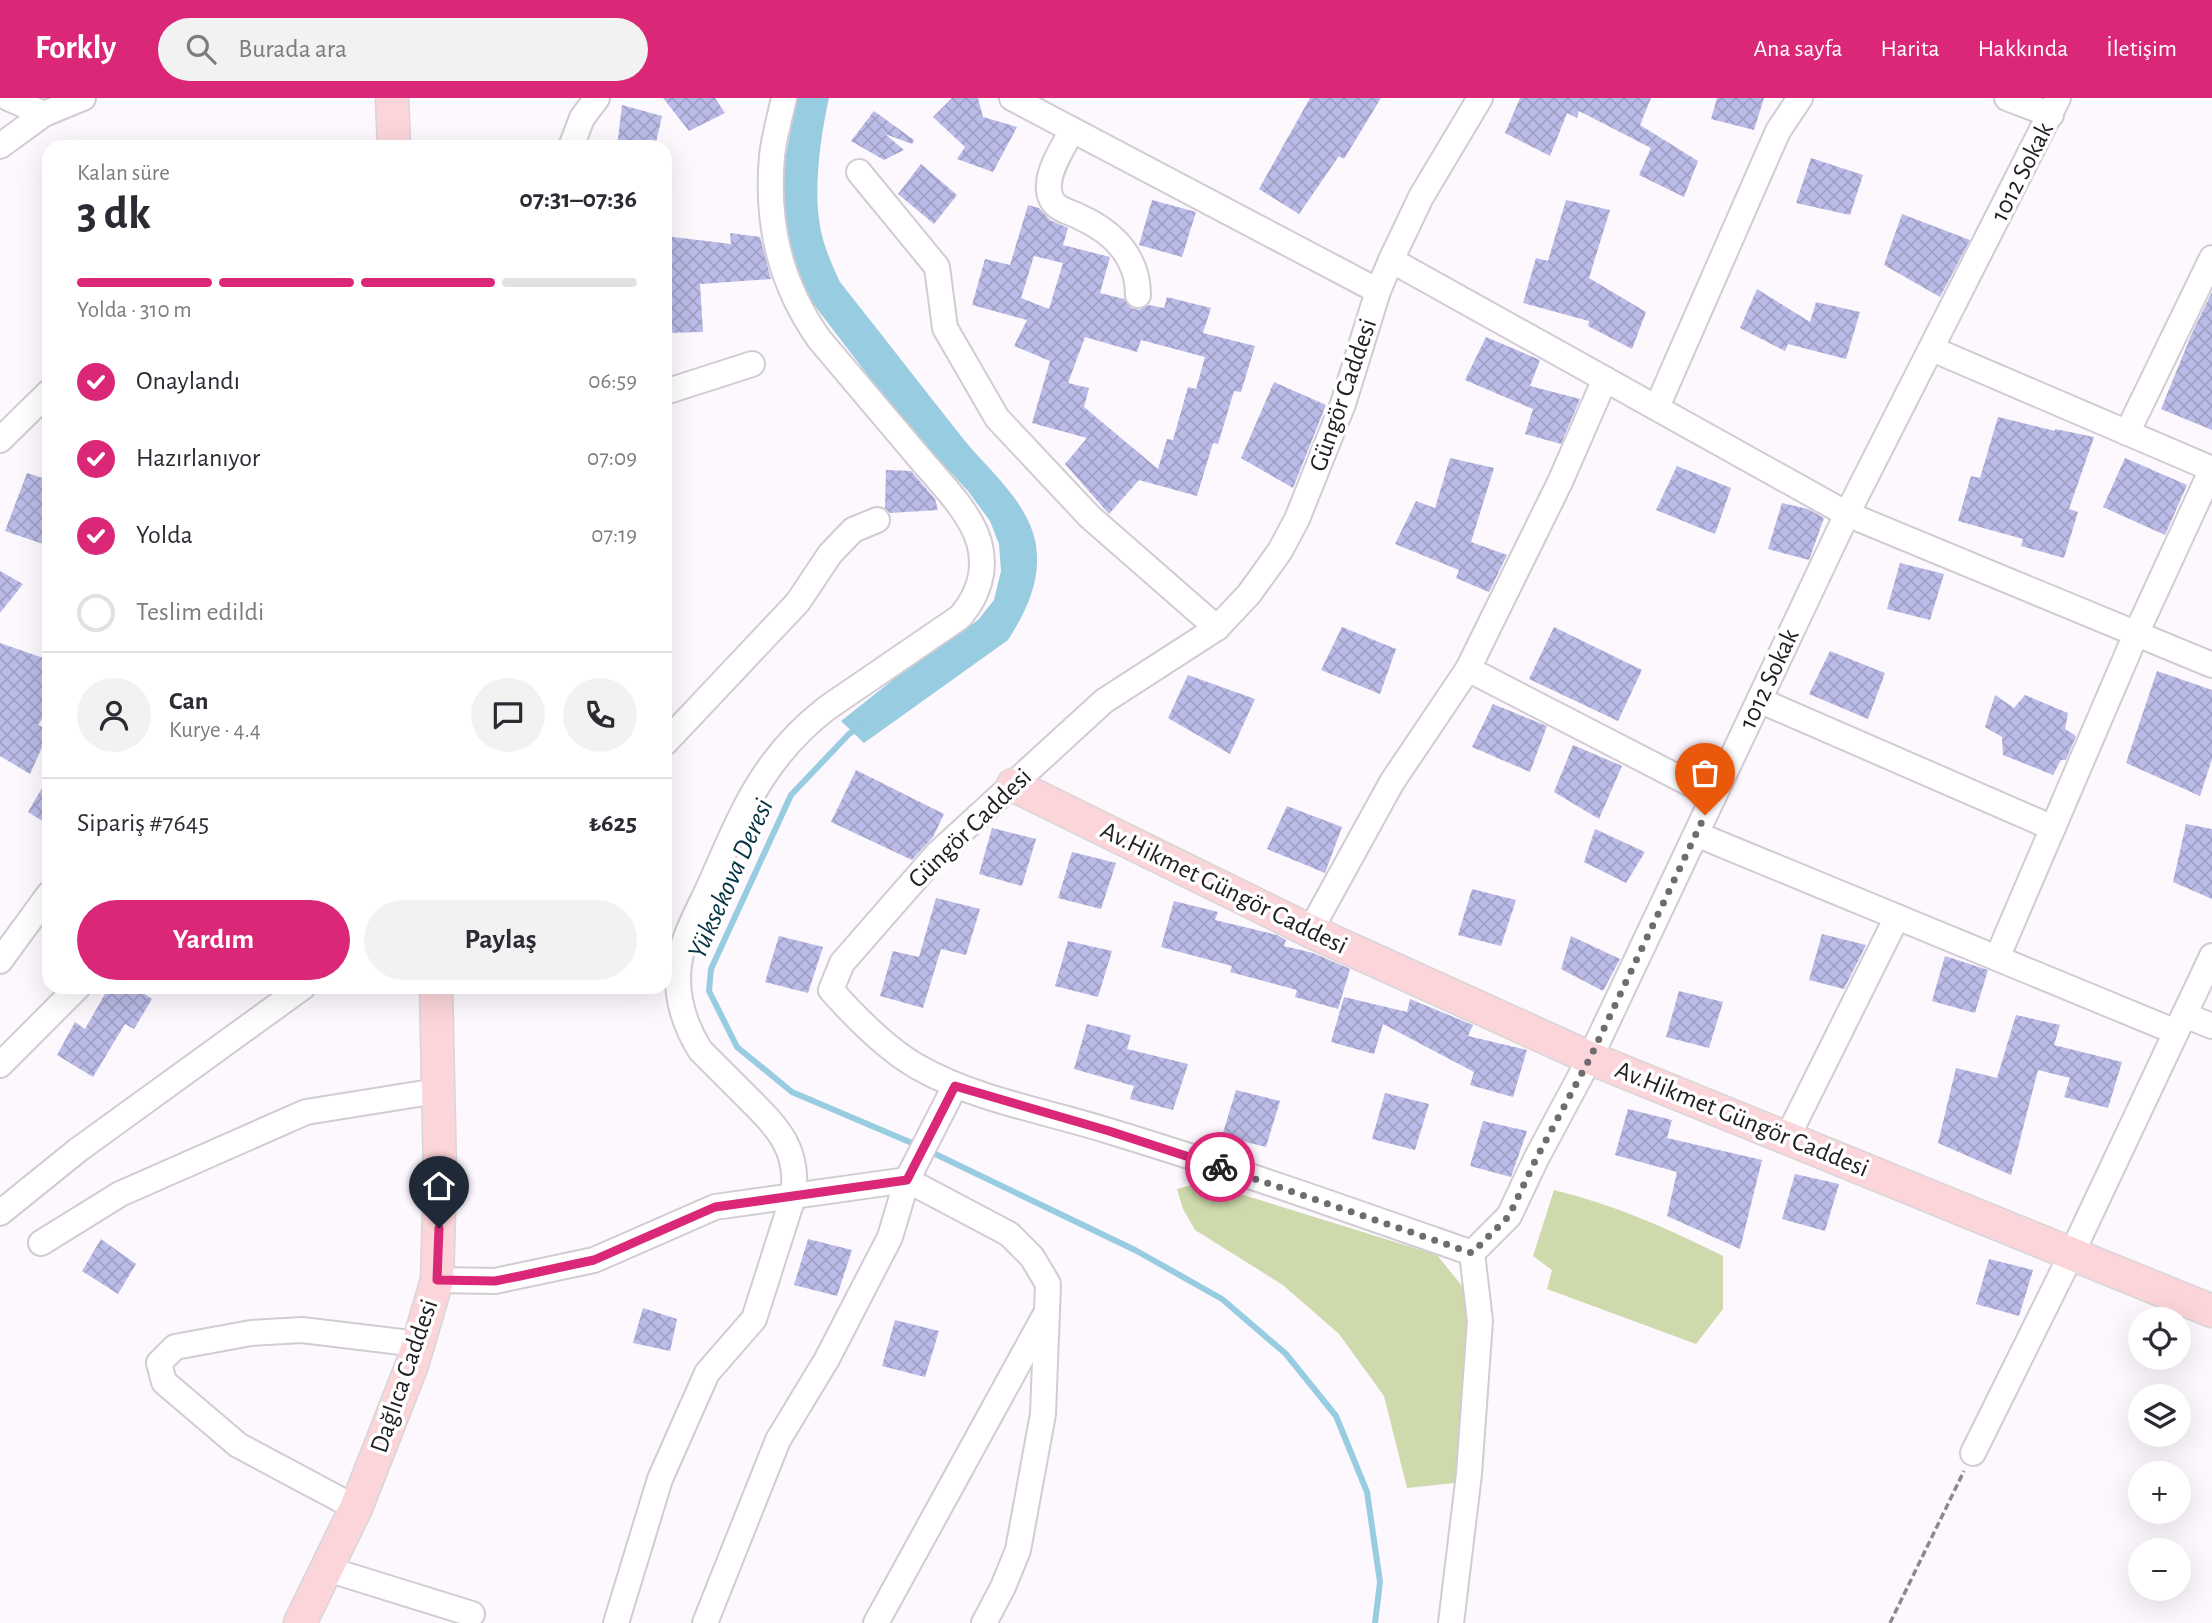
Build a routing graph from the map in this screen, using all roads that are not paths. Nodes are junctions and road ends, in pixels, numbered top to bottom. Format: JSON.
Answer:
{"nodes":[{"id":1,"x":8,"y":98,"type":"edge"},
{"id":2,"x":83,"y":98,"type":"edge"},
{"id":3,"x":392,"y":98,"type":"edge"},
{"id":4,"x":597,"y":98,"type":"edge"},
{"id":5,"x":784,"y":98,"type":"edge"},
{"id":6,"x":1012,"y":98,"type":"edge"},
{"id":7,"x":1480,"y":98,"type":"edge"},
{"id":8,"x":1800,"y":98,"type":"edge"},
{"id":9,"x":2007,"y":98,"type":"edge"},
{"id":10,"x":2054,"y":107,"type":"edge"},
{"id":11,"x":44,"y":114,"type":"junction"},
{"id":12,"x":1072,"y":130,"type":"junction"},
{"id":13,"x":394,"y":140,"type":"edge"},
{"id":14,"x":574,"y":140,"type":"edge"},
{"id":15,"x":0,"y":146,"type":"edge"},
{"id":16,"x":859,"y":172,"type":"dead end"},
{"id":17,"x":2212,"y":258,"type":"edge"},
{"id":18,"x":1391,"y":260,"type":"junction"},
{"id":19,"x":1378,"y":291,"type":"junction"},
{"id":20,"x":1138,"y":295,"type":"dead end"},
{"id":21,"x":1932,"y":349,"type":"junction"},
{"id":22,"x":752,"y":364,"type":"dead end"},
{"id":23,"x":1605,"y":379,"type":"junction"},
{"id":24,"x":672,"y":390,"type":"edge"},
{"id":25,"x":42,"y":399,"type":"edge"},
{"id":26,"x":1657,"y":407,"type":"junction"},
{"id":27,"x":2127,"y":433,"type":"junction"},
{"id":28,"x":0,"y":440,"type":"edge"},
{"id":29,"x":2212,"y":469,"type":"edge"},
{"id":30,"x":1847,"y":514,"type":"junction"},
{"id":31,"x":877,"y":520,"type":"dead end"},
{"id":32,"x":1217,"y":628,"type":"junction"},
{"id":33,"x":2136,"y":634,"type":"junction"},
{"id":34,"x":2212,"y":665,"type":"edge"},
{"id":35,"x":1468,"y":669,"type":"junction"},
{"id":36,"x":1759,"y":700,"type":"junction"},
{"id":37,"x":672,"y":736,"type":"edge"},
{"id":38,"x":1013,"y":785,"type":"junction"},
{"id":39,"x":1714,"y":796,"type":"junction"},
{"id":40,"x":2053,"y":828,"type":"junction"},
{"id":41,"x":1696,"y":834,"type":"junction"},
{"id":42,"x":42,"y":904,"type":"edge"},
{"id":43,"x":1897,"y":917,"type":"junction"},
{"id":44,"x":1310,"y":931,"type":"junction"},
{"id":45,"x":2212,"y":956,"type":"edge"},
{"id":46,"x":1997,"y":958,"type":"junction"},
{"id":47,"x":0,"y":961,"type":"edge"},
{"id":48,"x":71,"y":994,"type":"edge"},
{"id":49,"x":293,"y":994,"type":"edge"},
{"id":50,"x":436,"y":994,"type":"edge"},
{"id":51,"x":2180,"y":1023,"type":"junction"},
{"id":52,"x":2212,"y":1026,"type":"edge"},
{"id":53,"x":1590,"y":1058,"type":"junction"},
{"id":54,"x":0,"y":1065,"type":"edge"},
{"id":55,"x":955,"y":1086,"type":"junction"},
{"id":56,"x":437,"y":1091,"type":"junction"},
{"id":57,"x":1787,"y":1138,"type":"junction"},
{"id":58,"x":907,"y":1180,"type":"junction"},
{"id":59,"x":793,"y":1197,"type":"junction"},
{"id":60,"x":0,"y":1213,"type":"edge"},
{"id":61,"x":41,"y":1243,"type":"dead end"},
{"id":62,"x":1472,"y":1253,"type":"junction"},
{"id":63,"x":2071,"y":1253,"type":"junction"},
{"id":64,"x":437,"y":1280,"type":"junction"},
{"id":65,"x":1047,"y":1311,"type":"junction"},
{"id":66,"x":2212,"y":1311,"type":"edge"},
{"id":67,"x":418,"y":1344,"type":"junction"},
{"id":68,"x":1973,"y":1453,"type":"road end"},
{"id":69,"x":356,"y":1508,"type":"junction"},
{"id":70,"x":327,"y":1569,"type":"junction"},
{"id":71,"x":472,"y":1614,"type":"dead end"},
{"id":72,"x":300,"y":1623,"type":"edge"},
{"id":73,"x":616,"y":1623,"type":"edge"},
{"id":74,"x":705,"y":1623,"type":"edge"},
{"id":75,"x":876,"y":1623,"type":"edge"},
{"id":76,"x":984,"y":1623,"type":"edge"},
{"id":77,"x":1451,"y":1623,"type":"edge"}],
"edges":[{"from":1,"to":11,"type":"street"},
{"from":2,"to":11,"type":"street"},
{"from":3,"to":13,"type":"main road"},
{"from":4,"to":14,"type":"street"},
{"from":5,"to":59,"type":"street"},
{"from":6,"to":12,"type":"street"},
{"from":7,"to":18,"type":"street","name":"Güngör Caddesi"},
{"from":8,"to":26,"type":"street"},
{"from":9,"to":10,"type":"street"},
{"from":10,"to":21,"type":"street","name":"1012 Sokak"},
{"from":11,"to":15,"type":"street"},
{"from":12,"to":19,"type":"street"},
{"from":12,"to":20,"type":"street"},
{"from":16,"to":32,"type":"street"},
{"from":17,"to":27,"type":"street"},
{"from":18,"to":19,"type":"street","name":"Güngör Caddesi"},
{"from":18,"to":23,"type":"street"},
{"from":19,"to":32,"type":"street","name":"Güngör Caddesi"},
{"from":21,"to":27,"type":"street"},
{"from":21,"to":30,"type":"street","name":"1012 Sokak"},
{"from":22,"to":24,"type":"street"},
{"from":23,"to":26,"type":"street"},
{"from":23,"to":35,"type":"street"},
{"from":25,"to":28,"type":"street"},
{"from":26,"to":30,"type":"street"},
{"from":27,"to":29,"type":"street"},
{"from":29,"to":33,"type":"street"},
{"from":30,"to":33,"type":"street"},
{"from":30,"to":36,"type":"street","name":"1012 Sokak"},
{"from":31,"to":37,"type":"street"},
{"from":32,"to":38,"type":"street","name":"Güngör Caddesi"},
{"from":33,"to":34,"type":"street"},
{"from":33,"to":40,"type":"street"},
{"from":35,"to":39,"type":"street"},
{"from":35,"to":44,"type":"street"},
{"from":36,"to":39,"type":"street","name":"1012 Sokak"},
{"from":36,"to":40,"type":"street"},
{"from":38,"to":44,"type":"main road","name":"Av.Hikmet Güngör Caddesi"},
{"from":38,"to":55,"type":"street","name":"Güngör Caddesi"},
{"from":39,"to":41,"type":"street","name":"1012 Sokak"},
{"from":40,"to":46,"type":"street"},
{"from":41,"to":43,"type":"street"},
{"from":41,"to":53,"type":"street","name":"1012 Sokak"},
{"from":42,"to":47,"type":"street"},
{"from":43,"to":46,"type":"street"},
{"from":43,"to":57,"type":"street"},
{"from":44,"to":53,"type":"main road","name":"Av.Hikmet Güngör Caddesi"},
{"from":45,"to":51,"type":"street"},
{"from":46,"to":51,"type":"street"},
{"from":48,"to":54,"type":"street"},
{"from":49,"to":60,"type":"street"},
{"from":50,"to":56,"type":"main road","name":"Dağlıca Caddesi"},
{"from":51,"to":52,"type":"street"},
{"from":51,"to":63,"type":"street"},
{"from":53,"to":57,"type":"main road","name":"Av.Hikmet Güngör Caddesi"},
{"from":53,"to":62,"type":"street","name":"1012 Sokak"},
{"from":55,"to":58,"type":"street"},
{"from":55,"to":62,"type":"street","name":"Güngör Caddesi"},
{"from":56,"to":61,"type":"street"},
{"from":56,"to":64,"type":"main road","name":"Dağlıca Caddesi"},
{"from":57,"to":63,"type":"main road","name":"Av.Hikmet Güngör Caddesi"},
{"from":58,"to":59,"type":"street"},
{"from":58,"to":65,"type":"street"},
{"from":58,"to":74,"type":"street"},
{"from":59,"to":64,"type":"street"},
{"from":59,"to":73,"type":"street"},
{"from":62,"to":77,"type":"street"},
{"from":63,"to":66,"type":"main road","name":"Av.Hikmet Güngör Caddesi"},
{"from":63,"to":68,"type":"street"},
{"from":64,"to":67,"type":"main road","name":"Dağlıca Caddesi"},
{"from":65,"to":75,"type":"street"},
{"from":65,"to":76,"type":"street"},
{"from":67,"to":69,"type":"main road","name":"Dağlıca Caddesi"},
{"from":67,"to":69,"type":"street"},
{"from":69,"to":70,"type":"main road","name":"Dağlıca Caddesi"},
{"from":70,"to":71,"type":"street"},
{"from":70,"to":72,"type":"main road","name":"Dağlıca Caddesi"}]}
